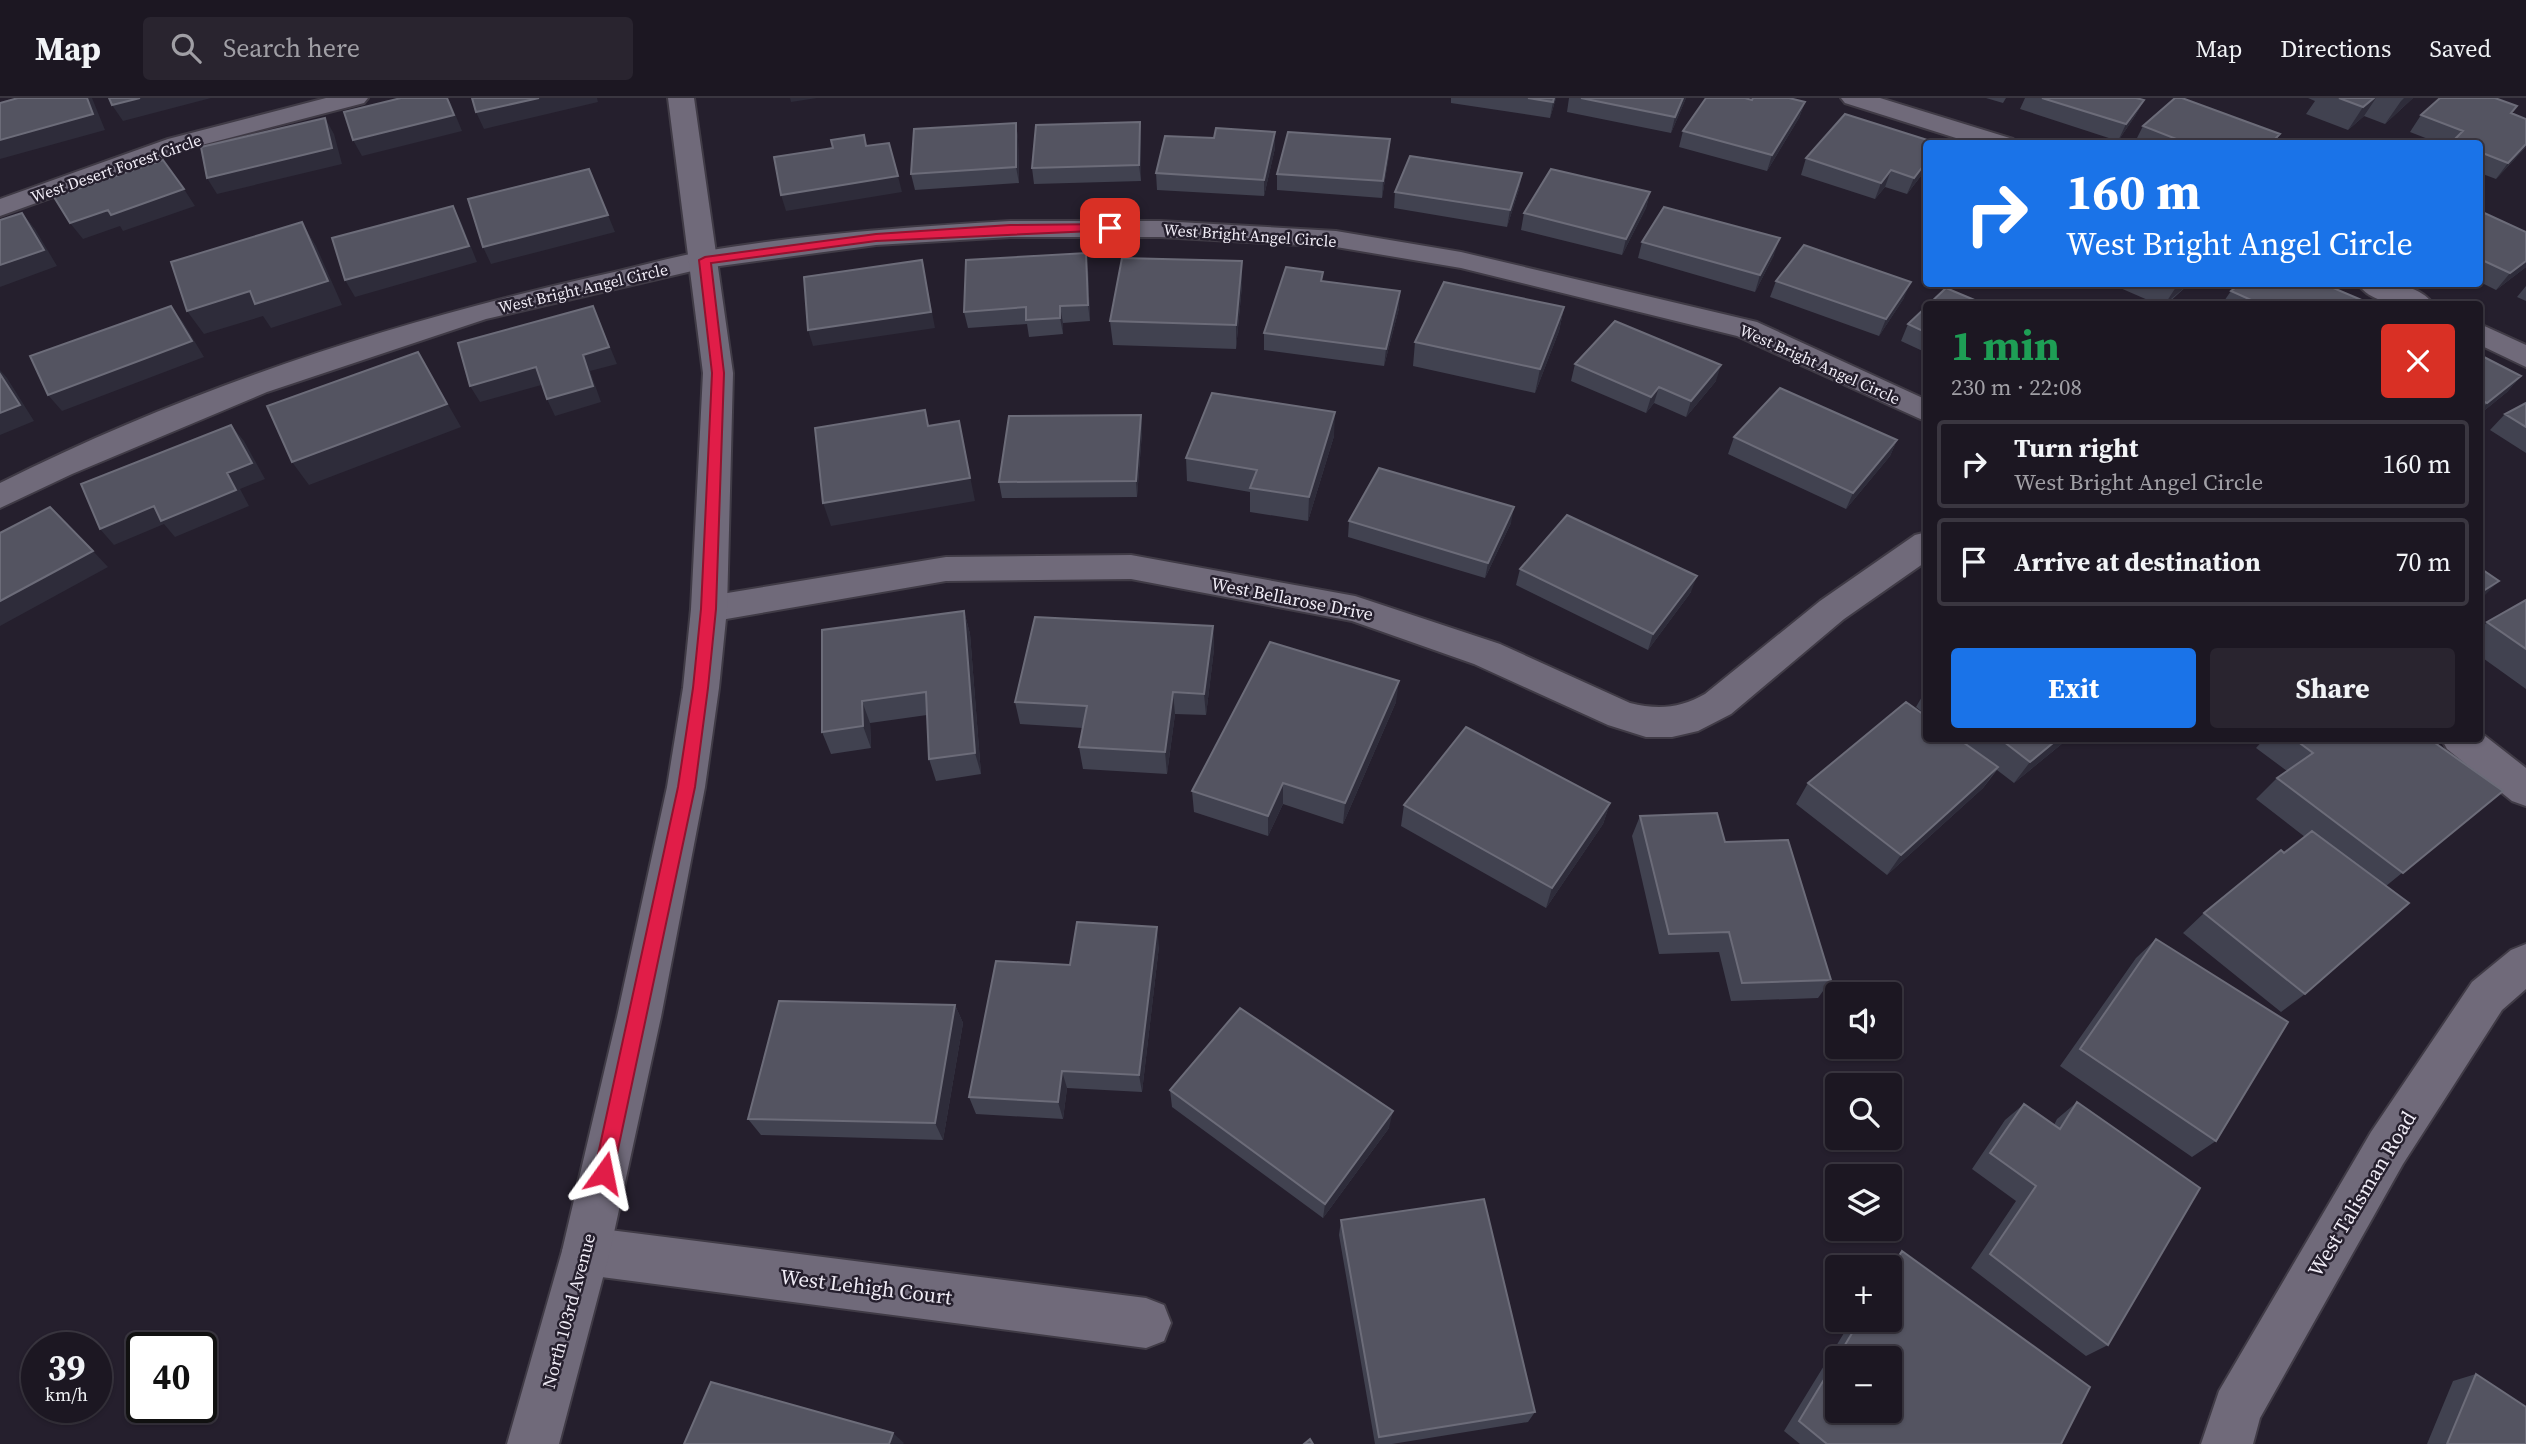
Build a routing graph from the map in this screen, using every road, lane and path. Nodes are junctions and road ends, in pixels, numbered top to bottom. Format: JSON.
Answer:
{"nodes":[{"id":1,"x":355,"y":98,"type":"edge"},
{"id":2,"x":681,"y":98,"type":"edge"},
{"id":3,"x":1854,"y":98,"type":"edge"},
{"id":4,"x":1991,"y":140,"type":"edge"},
{"id":5,"x":0,"y":208,"type":"edge"},
{"id":6,"x":705,"y":260,"type":"junction"},
{"id":7,"x":2379,"y":287,"type":"edge"},
{"id":8,"x":2411,"y":301,"type":"edge"},
{"id":9,"x":2483,"y":335,"type":"edge"},
{"id":10,"x":2526,"y":357,"type":"edge"},
{"id":11,"x":1923,"y":410,"type":"edge"},
{"id":12,"x":0,"y":497,"type":"edge"},
{"id":13,"x":1923,"y":547,"type":"edge"},
{"id":14,"x":709,"y":609,"type":"junction"},
{"id":15,"x":2465,"y":742,"type":"edge"},
{"id":16,"x":2526,"y":789,"type":"edge"},
{"id":17,"x":2526,"y":963,"type":"edge"},
{"id":18,"x":586,"y":1251,"type":"junction"},
{"id":19,"x":1146,"y":1323,"type":"dead end"},
{"id":20,"x":533,"y":1444,"type":"edge"},
{"id":21,"x":2227,"y":1444,"type":"edge"}],
"edges":[{"from":1,"to":5,"type":"street","name":"West Desert Forest Circle"},
{"from":2,"to":6,"type":"street","name":"North 103rd Avenue"},
{"from":3,"to":4,"type":"street"},
{"from":6,"to":11,"type":"street","name":"West Bright Angel Circle"},
{"from":6,"to":12,"type":"street","name":"West Bright Angel Circle"},
{"from":6,"to":14,"type":"street","name":"North 103rd Avenue"},
{"from":7,"to":8,"type":"street"},
{"from":9,"to":10,"type":"street"},
{"from":13,"to":14,"type":"street","name":"West Bellarose Drive"},
{"from":14,"to":18,"type":"street","name":"North 103rd Avenue"},
{"from":15,"to":16,"type":"street"},
{"from":17,"to":21,"type":"street","name":"West Talisman Road"},
{"from":18,"to":19,"type":"street","name":"West Lehigh Court"},
{"from":18,"to":20,"type":"street","name":"North 103rd Avenue"}]}
